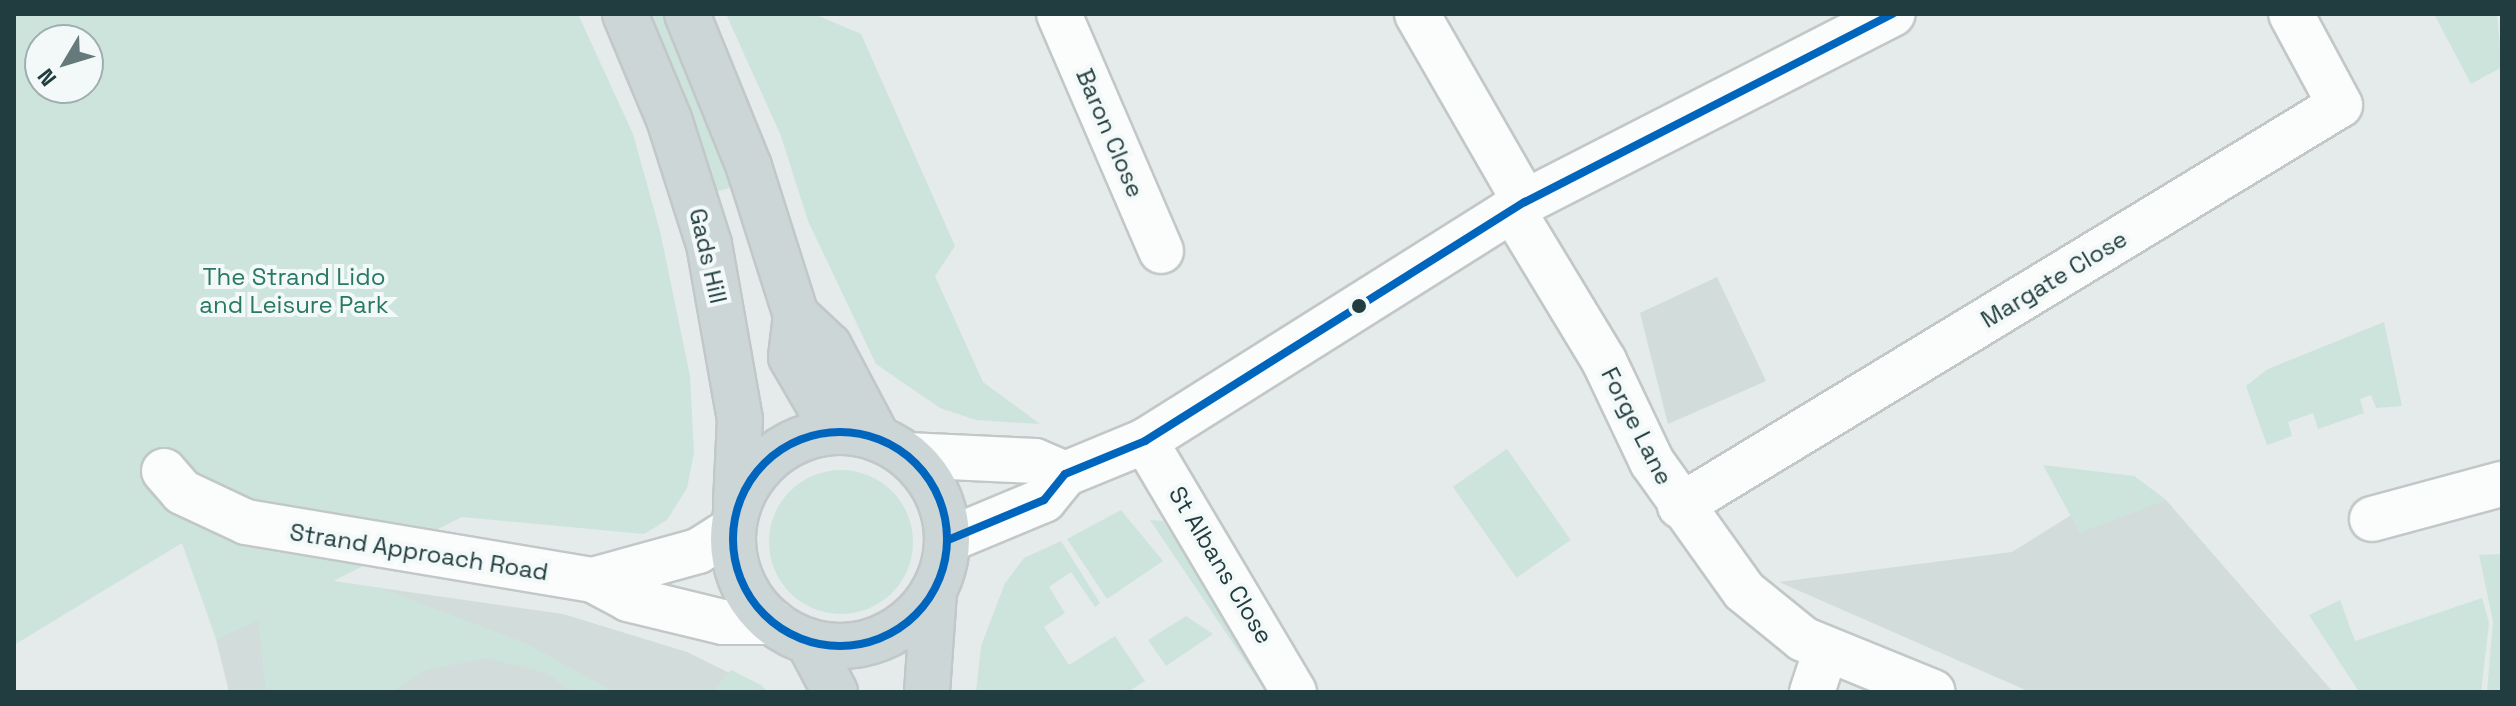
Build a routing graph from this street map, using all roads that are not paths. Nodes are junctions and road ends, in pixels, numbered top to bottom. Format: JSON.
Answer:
{"nodes":[{"id":1,"x":625,"y":14,"type":"edge"},
{"id":2,"x":687,"y":14,"type":"edge"},
{"id":3,"x":1059,"y":14,"type":"edge"},
{"id":4,"x":1417,"y":14,"type":"edge"},
{"id":5,"x":1893,"y":14,"type":"edge"},
{"id":6,"x":2291,"y":14,"type":"edge"},
{"id":7,"x":1519,"y":206,"type":"junction"},
{"id":8,"x":1161,"y":251,"type":"dead end"},
{"id":9,"x":796,"y":315,"type":"junction"},
{"id":10,"x":834,"y":431,"type":"junction"},
{"id":11,"x":1145,"y":441,"type":"junction"},
{"id":12,"x":893,"y":447,"type":"junction"},
{"id":13,"x":164,"y":471,"type":"dead end"},
{"id":14,"x":1065,"y":474,"type":"junction"},
{"id":15,"x":2502,"y":484,"type":"edge"},
{"id":16,"x":1680,"y":506,"type":"junction"},
{"id":17,"x":735,"y":519,"type":"junction"},
{"id":18,"x":2372,"y":519,"type":"dead end"},
{"id":19,"x":948,"y":540,"type":"junction"},
{"id":20,"x":593,"y":580,"type":"junction"},
{"id":21,"x":934,"y":592,"type":"junction"},
{"id":22,"x":790,"y":632,"type":"junction"},
{"id":23,"x":1826,"y":650,"type":"junction"},
{"id":24,"x":835,"y":692,"type":"edge"},
{"id":25,"x":927,"y":692,"type":"edge"},
{"id":26,"x":1294,"y":692,"type":"edge"},
{"id":27,"x":1812,"y":692,"type":"edge"},
{"id":28,"x":1933,"y":692,"type":"edge"}],
"edges":[{"from":1,"to":17,"type":"main road","name":"Gads Hill"},
{"from":2,"to":9,"type":"main road"},
{"from":3,"to":8,"type":"street","name":"Baron Close"},
{"from":4,"to":7,"type":"street","name":"Forge Lane"},
{"from":5,"to":7,"type":"street"},
{"from":6,"to":16,"type":"street","name":"Margate Close"},
{"from":7,"to":11,"type":"street"},
{"from":7,"to":16,"type":"street","name":"Forge Lane"},
{"from":9,"to":10,"type":"main road"},
{"from":9,"to":12,"type":"main road"},
{"from":10,"to":12,"type":"main road"},
{"from":10,"to":17,"type":"main road"},
{"from":11,"to":14,"type":"street"},
{"from":11,"to":26,"type":"street","name":"St Albans Close"},
{"from":12,"to":14,"type":"street"},
{"from":12,"to":19,"type":"main road"},
{"from":13,"to":20,"type":"street","name":"Strand Approach Road"},
{"from":14,"to":19,"type":"street"},
{"from":15,"to":18,"type":"street"},
{"from":16,"to":23,"type":"street","name":"Forge Lane"},
{"from":17,"to":20,"type":"street","name":"Strand Approach Road"},
{"from":17,"to":22,"type":"main road"},
{"from":19,"to":21,"type":"main road"},
{"from":20,"to":22,"type":"street","name":"Strand Approach Road"},
{"from":21,"to":22,"type":"main road"},
{"from":21,"to":25,"type":"main road"},
{"from":22,"to":24,"type":"main road"},
{"from":23,"to":27,"type":"street"},
{"from":23,"to":28,"type":"street","name":"Forge Lane"}]}
